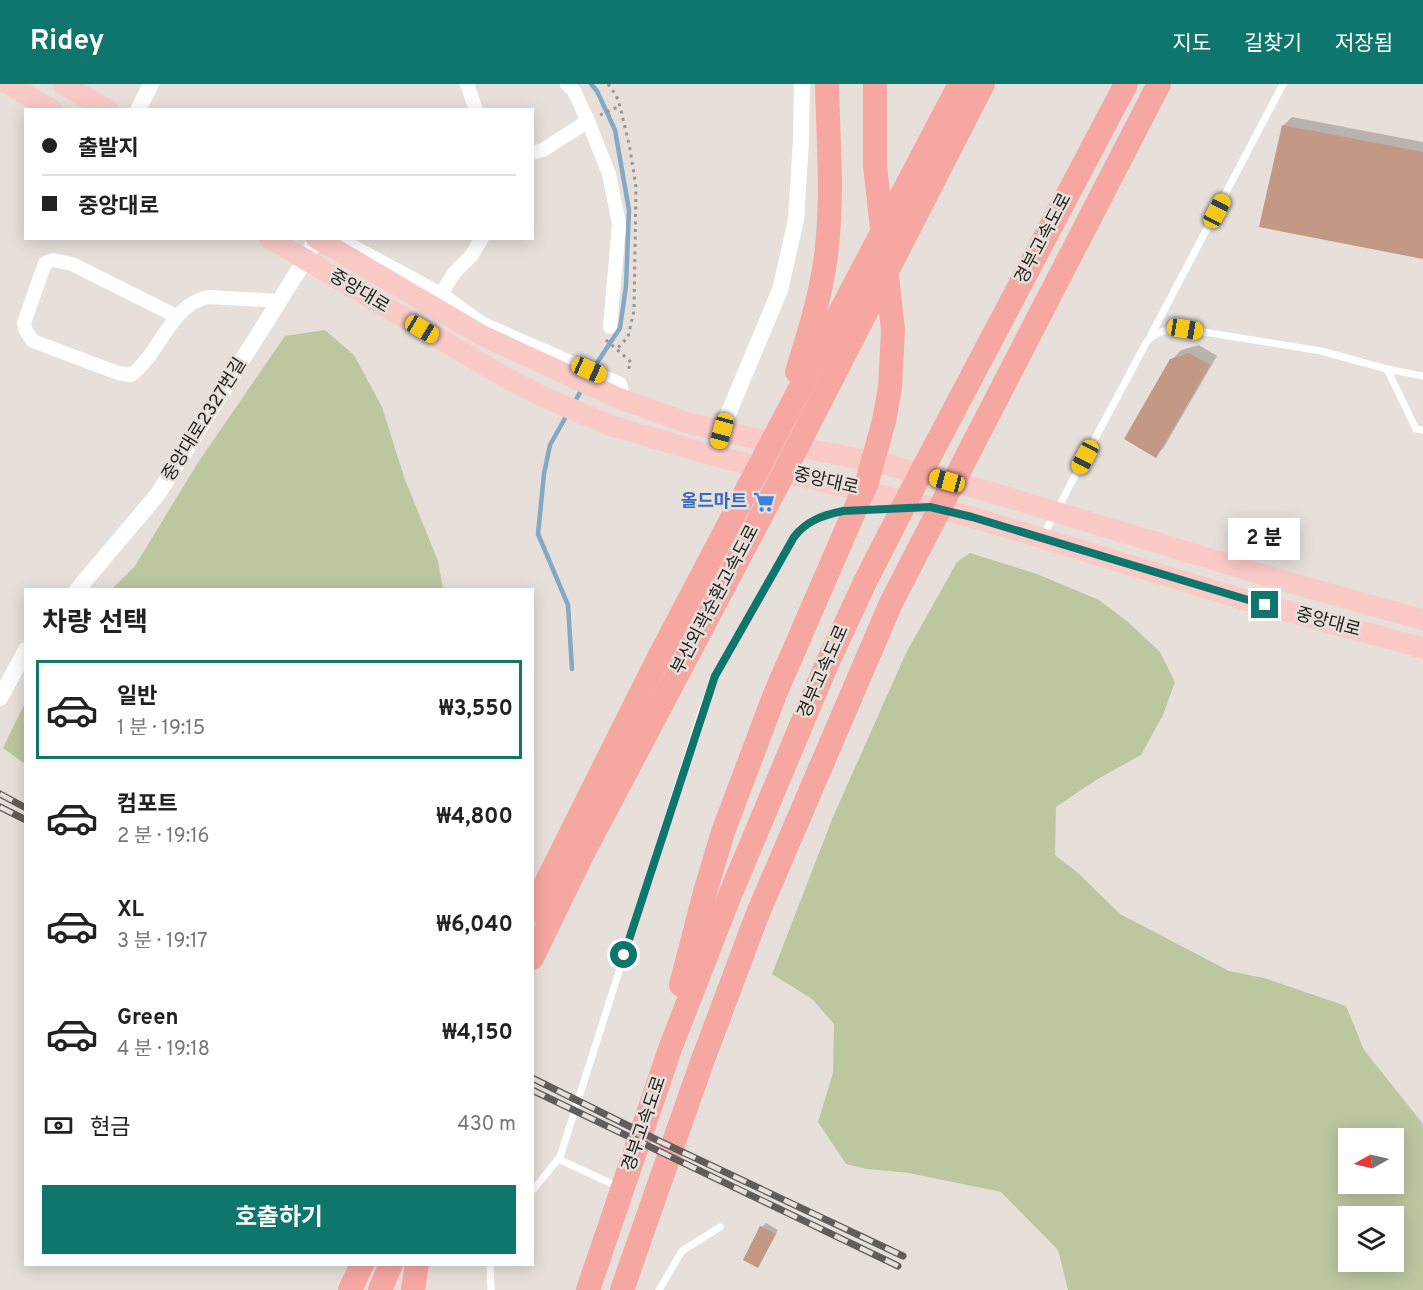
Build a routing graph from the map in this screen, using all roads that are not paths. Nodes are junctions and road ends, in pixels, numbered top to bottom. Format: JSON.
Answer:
{"nodes":[{"id":1,"x":8,"y":84,"type":"edge"},
{"id":2,"x":63,"y":84,"type":"edge"},
{"id":3,"x":151,"y":84,"type":"edge"},
{"id":4,"x":467,"y":84,"type":"edge"},
{"id":5,"x":567,"y":84,"type":"edge"},
{"id":6,"x":802,"y":84,"type":"edge"},
{"id":7,"x":827,"y":84,"type":"edge"},
{"id":8,"x":875,"y":84,"type":"edge"},
{"id":9,"x":1126,"y":84,"type":"edge"},
{"id":10,"x":1159,"y":84,"type":"edge"},
{"id":11,"x":1283,"y":84,"type":"edge"},
{"id":12,"x":975,"y":88,"type":"edge"},
{"id":13,"x":49,"y":108,"type":"edge"},
{"id":14,"x":105,"y":108,"type":"edge"},
{"id":15,"x":139,"y":108,"type":"edge"},
{"id":16,"x":475,"y":108,"type":"edge"},
{"id":17,"x":592,"y":119,"type":"junction"},
{"id":18,"x":534,"y":152,"type":"edge"},
{"id":19,"x":272,"y":240,"type":"edge"},
{"id":20,"x":315,"y":240,"type":"edge"},
{"id":21,"x":319,"y":240,"type":"edge"},
{"id":22,"x":342,"y":240,"type":"edge"},
{"id":23,"x":481,"y":240,"type":"edge"},
{"id":24,"x":305,"y":260,"type":"junction"},
{"id":25,"x":441,"y":294,"type":"junction"},
{"id":26,"x":280,"y":301,"type":"junction"},
{"id":27,"x":176,"y":316,"type":"junction"},
{"id":28,"x":834,"y":325,"type":"junction"},
{"id":29,"x":608,"y":333,"type":"road end"},
{"id":30,"x":1150,"y":338,"type":"junction"},
{"id":31,"x":560,"y":364,"type":"junction"},
{"id":32,"x":1387,"y":369,"type":"junction"},
{"id":33,"x":1423,"y":376,"type":"edge"},
{"id":34,"x":1423,"y":430,"type":"edge"},
{"id":35,"x":722,"y":431,"type":"junction"},
{"id":36,"x":715,"y":456,"type":"junction"},
{"id":37,"x":930,"y":507,"type":"junction"},
{"id":38,"x":1055,"y":513,"type":"junction"},
{"id":39,"x":1042,"y":538,"type":"junction"},
{"id":40,"x":79,"y":588,"type":"edge"},
{"id":41,"x":1423,"y":620,"type":"edge"},
{"id":42,"x":1423,"y":648,"type":"edge"},
{"id":43,"x":24,"y":654,"type":"edge"},
{"id":44,"x":0,"y":698,"type":"edge"},
{"id":45,"x":534,"y":907,"type":"edge"},
{"id":46,"x":535,"y":953,"type":"edge"},
{"id":47,"x":651,"y":1106,"type":"junction"},
{"id":48,"x":558,"y":1159,"type":"junction"},
{"id":49,"x":534,"y":1189,"type":"edge"},
{"id":50,"x":624,"y":1189,"type":"junction"},
{"id":51,"x":720,"y":1227,"type":"dead end"},
{"id":52,"x":361,"y":1266,"type":"edge"},
{"id":53,"x":390,"y":1266,"type":"edge"},
{"id":54,"x":417,"y":1266,"type":"edge"},
{"id":55,"x":490,"y":1266,"type":"edge"},
{"id":56,"x":350,"y":1290,"type":"edge"},
{"id":57,"x":380,"y":1290,"type":"edge"},
{"id":58,"x":413,"y":1290,"type":"edge"},
{"id":59,"x":491,"y":1290,"type":"edge"},
{"id":60,"x":588,"y":1290,"type":"edge"},
{"id":61,"x":622,"y":1290,"type":"edge"},
{"id":62,"x":659,"y":1290,"type":"edge"}],
"edges":[{"from":1,"to":13,"type":"main road"},
{"from":2,"to":14,"type":"main road"},
{"from":3,"to":15,"type":"street"},
{"from":4,"to":16,"type":"street"},
{"from":5,"to":17,"type":"street"},
{"from":6,"to":35,"type":"street"},
{"from":7,"to":28,"type":"highway"},
{"from":8,"to":47,"type":"highway"},
{"from":9,"to":47,"type":"highway","name":"경부고속도로"},
{"from":10,"to":61,"type":"highway","name":"경부고속도로"},
{"from":11,"to":30,"type":"lane"},
{"from":12,"to":28,"type":"highway","name":"부산외곽순환고속도로"},
{"from":17,"to":18,"type":"street"},
{"from":17,"to":29,"type":"street"},
{"from":19,"to":24,"type":"main road","name":"중앙대로"},
{"from":20,"to":24,"type":"street","name":"중앙대로2327번길"},
{"from":21,"to":31,"type":"main road","name":"중앙대로"},
{"from":22,"to":25,"type":"street"},
{"from":23,"to":25,"type":"street"},
{"from":24,"to":26,"type":"street","name":"중앙대로2327번길"},
{"from":24,"to":36,"type":"main road","name":"중앙대로"},
{"from":25,"to":31,"type":"street"},
{"from":26,"to":27,"type":"street"},
{"from":26,"to":40,"type":"street","name":"중앙대로2327번길"},
{"from":27,"to":27,"type":"street"},
{"from":28,"to":45,"type":"highway","name":"부산외곽순환고속도로"},
{"from":28,"to":46,"type":"highway","name":"부산외곽순환고속도로"},
{"from":30,"to":32,"type":"lane"},
{"from":30,"to":38,"type":"lane"},
{"from":31,"to":35,"type":"main road","name":"중앙대로"},
{"from":32,"to":33,"type":"lane"},
{"from":32,"to":34,"type":"lane"},
{"from":35,"to":36,"type":"street"},
{"from":35,"to":38,"type":"main road","name":"중앙대로"},
{"from":36,"to":37,"type":"main road","name":"중앙대로"},
{"from":37,"to":39,"type":"main road","name":"중앙대로"},
{"from":37,"to":48,"type":"lane"},
{"from":38,"to":39,"type":"lane"},
{"from":38,"to":41,"type":"main road","name":"중앙대로"},
{"from":39,"to":42,"type":"main road","name":"중앙대로"},
{"from":43,"to":44,"type":"street"},
{"from":47,"to":50,"type":"highway","name":"경부고속도로"},
{"from":48,"to":49,"type":"lane"},
{"from":48,"to":50,"type":"lane"},
{"from":50,"to":60,"type":"highway","name":"경부고속도로"},
{"from":51,"to":62,"type":"lane"},
{"from":52,"to":56,"type":"highway"},
{"from":53,"to":57,"type":"highway"},
{"from":54,"to":58,"type":"highway"},
{"from":55,"to":59,"type":"lane"}]}
